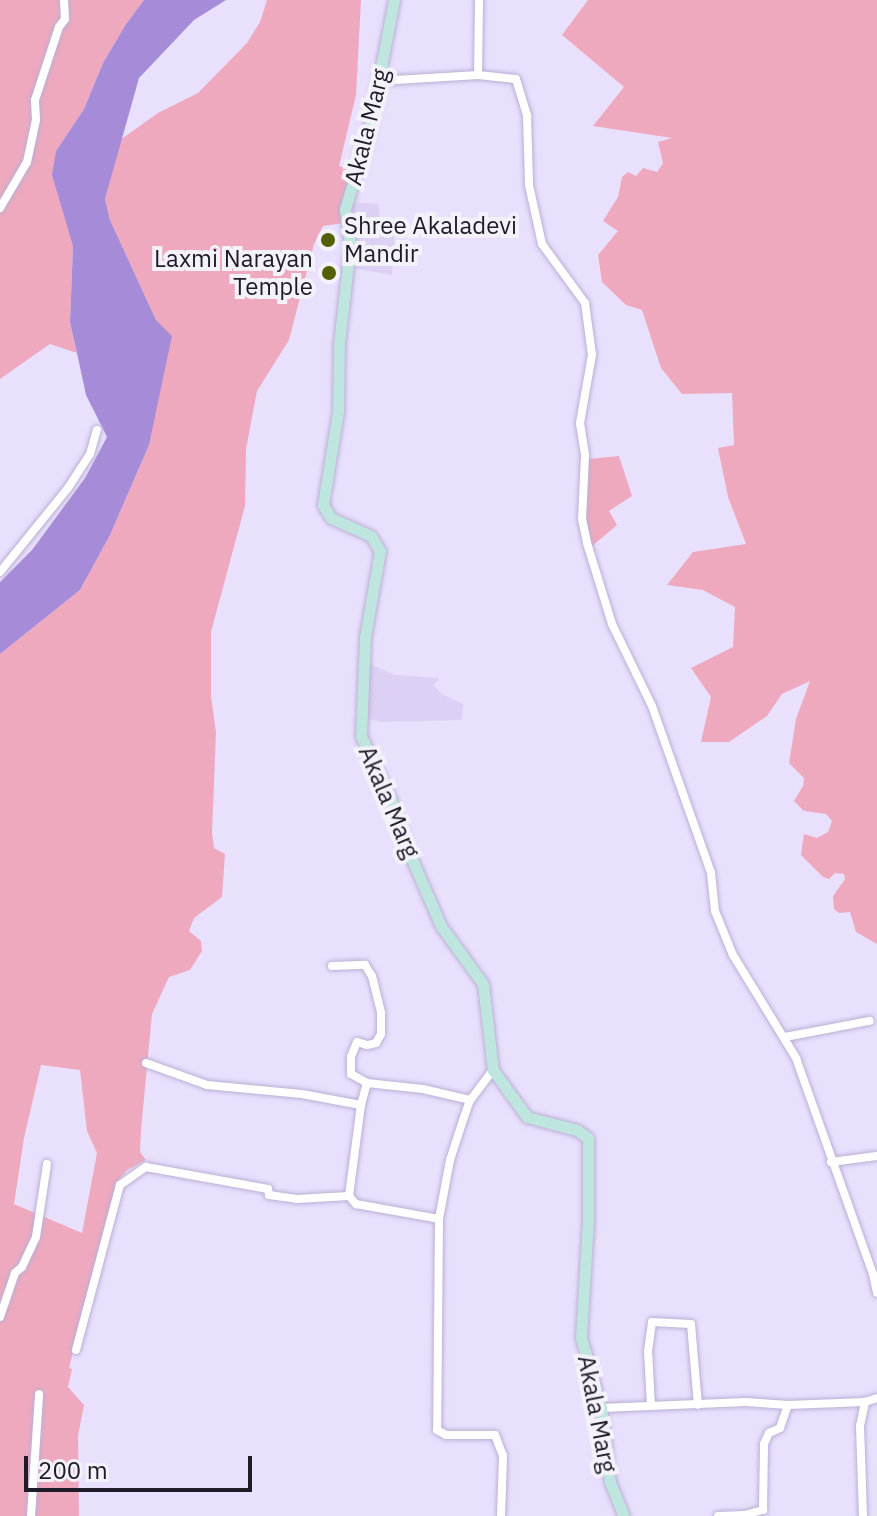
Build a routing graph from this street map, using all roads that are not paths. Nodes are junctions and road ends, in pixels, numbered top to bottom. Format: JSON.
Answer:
{"nodes":[{"id":1,"x":64,"y":0,"type":"edge"},
{"id":2,"x":394,"y":0,"type":"edge"},
{"id":3,"x":479,"y":0,"type":"edge"},
{"id":4,"x":478,"y":75,"type":"junction"},
{"id":5,"x":379,"y":81,"type":"junction"},
{"id":6,"x":0,"y":208,"type":"edge"},
{"id":7,"x":97,"y":430,"type":"dead end"},
{"id":8,"x":0,"y":572,"type":"edge"},
{"id":9,"x":332,"y":966,"type":"dead end"},
{"id":10,"x":869,"y":1021,"type":"dead end"},
{"id":11,"x":785,"y":1037,"type":"junction"},
{"id":12,"x":146,"y":1063,"type":"dead end"},
{"id":13,"x":493,"y":1070,"type":"junction"},
{"id":14,"x":367,"y":1083,"type":"junction"},
{"id":15,"x":470,"y":1100,"type":"junction"},
{"id":16,"x":361,"y":1105,"type":"junction"},
{"id":17,"x":877,"y":1156,"type":"edge"},
{"id":18,"x":831,"y":1162,"type":"junction"},
{"id":19,"x":47,"y":1164,"type":"dead end"},
{"id":20,"x":349,"y":1196,"type":"junction"},
{"id":21,"x":439,"y":1219,"type":"junction"},
{"id":22,"x":877,"y":1293,"type":"edge"},
{"id":23,"x":0,"y":1317,"type":"edge"},
{"id":24,"x":76,"y":1350,"type":"dead end"},
{"id":25,"x":39,"y":1394,"type":"dead end"},
{"id":26,"x":877,"y":1398,"type":"edge"},
{"id":27,"x":865,"y":1402,"type":"junction"},
{"id":28,"x":698,"y":1405,"type":"junction"},
{"id":29,"x":788,"y":1405,"type":"junction"},
{"id":30,"x":651,"y":1406,"type":"junction"},
{"id":31,"x":601,"y":1408,"type":"junction"},
{"id":32,"x":31,"y":1516,"type":"edge"},
{"id":33,"x":501,"y":1516,"type":"edge"},
{"id":34,"x":624,"y":1516,"type":"edge"},
{"id":35,"x":718,"y":1516,"type":"edge"},
{"id":36,"x":863,"y":1516,"type":"edge"}],
"edges":[{"from":1,"to":6,"type":"street"},
{"from":2,"to":5,"type":"main road","name":"Akala Marg"},
{"from":3,"to":4,"type":"street"},
{"from":4,"to":5,"type":"street"},
{"from":4,"to":11,"type":"street"},
{"from":5,"to":13,"type":"main road","name":"Akala Marg"},
{"from":7,"to":8,"type":"street"},
{"from":9,"to":14,"type":"street"},
{"from":10,"to":11,"type":"street"},
{"from":11,"to":18,"type":"street"},
{"from":12,"to":16,"type":"street"},
{"from":13,"to":15,"type":"street"},
{"from":13,"to":31,"type":"main road","name":"Akala Marg"},
{"from":14,"to":15,"type":"street"},
{"from":14,"to":16,"type":"street"},
{"from":15,"to":21,"type":"street"},
{"from":16,"to":20,"type":"street"},
{"from":17,"to":18,"type":"street"},
{"from":18,"to":22,"type":"street"},
{"from":19,"to":23,"type":"street"},
{"from":20,"to":21,"type":"street"},
{"from":20,"to":24,"type":"street"},
{"from":21,"to":33,"type":"street"},
{"from":25,"to":32,"type":"street"},
{"from":26,"to":27,"type":"street"},
{"from":27,"to":29,"type":"street"},
{"from":27,"to":36,"type":"street"},
{"from":28,"to":29,"type":"street"},
{"from":28,"to":30,"type":"street"},
{"from":28,"to":30,"type":"street"},
{"from":29,"to":35,"type":"street"},
{"from":30,"to":31,"type":"street"},
{"from":31,"to":34,"type":"main road","name":"Akala Marg"}]}
